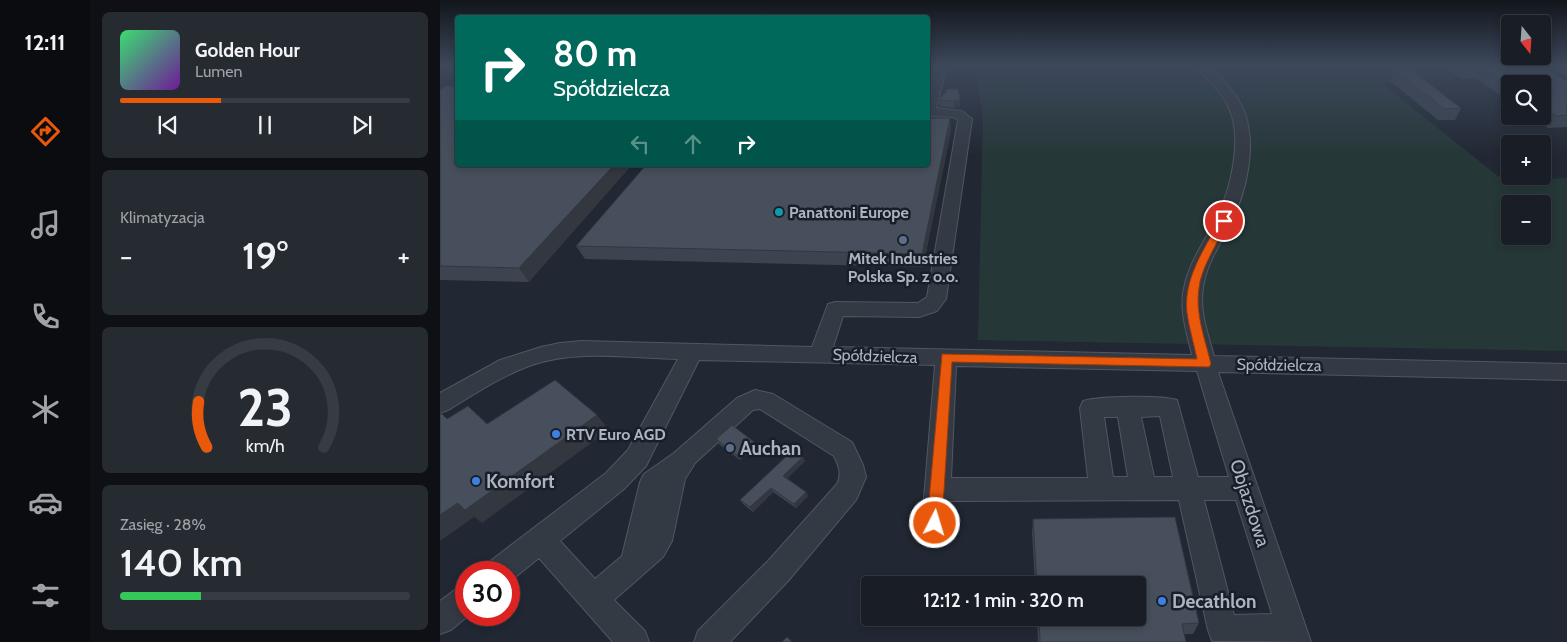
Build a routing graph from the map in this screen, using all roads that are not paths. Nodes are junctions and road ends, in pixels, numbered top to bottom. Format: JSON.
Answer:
{"nodes":[{"id":1,"x":1230,"y":96,"type":"edge"},
{"id":2,"x":930,"y":112,"type":"edge"},
{"id":3,"x":694,"y":351,"type":"junction"},
{"id":4,"x":820,"y":354,"type":"junction"},
{"id":5,"x":946,"y":358,"type":"junction"},
{"id":6,"x":1205,"y":364,"type":"junction"},
{"id":7,"x":1567,"y":372,"type":"edge"},
{"id":8,"x":440,"y":404,"type":"edge"},
{"id":9,"x":1128,"y":407,"type":"junction"},
{"id":10,"x":1102,"y":488,"type":"junction"},
{"id":11,"x":1143,"y":488,"type":"junction"},
{"id":12,"x":1190,"y":488,"type":"junction"},
{"id":13,"x":1245,"y":488,"type":"junction"},
{"id":14,"x":937,"y":490,"type":"junction"},
{"id":15,"x":935,"y":523,"type":"dead end"},
{"id":16,"x":542,"y":539,"type":"junction"},
{"id":17,"x":513,"y":561,"type":"edge"},
{"id":18,"x":593,"y":599,"type":"junction"},
{"id":19,"x":455,"y":607,"type":"edge"},
{"id":20,"x":440,"y":619,"type":"edge"},
{"id":21,"x":1293,"y":635,"type":"edge"},
{"id":22,"x":634,"y":642,"type":"edge"},
{"id":23,"x":709,"y":642,"type":"edge"}],
"edges":[{"from":1,"to":6,"type":"street","name":"Objazdowa"},
{"from":2,"to":4,"type":"street"},
{"from":3,"to":4,"type":"street","name":"Spółdzielcza"},
{"from":3,"to":8,"type":"street","name":"Spółdzielcza"},
{"from":3,"to":16,"type":"street"},
{"from":4,"to":5,"type":"street","name":"Spółdzielcza"},
{"from":5,"to":6,"type":"street","name":"Spółdzielcza"},
{"from":5,"to":14,"type":"street"},
{"from":6,"to":7,"type":"street","name":"Spółdzielcza"},
{"from":6,"to":13,"type":"street","name":"Objazdowa"},
{"from":9,"to":10,"type":"street"},
{"from":9,"to":11,"type":"street"},
{"from":9,"to":12,"type":"street"},
{"from":10,"to":11,"type":"street"},
{"from":10,"to":14,"type":"street"},
{"from":11,"to":12,"type":"street"},
{"from":12,"to":13,"type":"street"},
{"from":12,"to":21,"type":"street"},
{"from":13,"to":21,"type":"street","name":"Objazdowa"},
{"from":14,"to":15,"type":"street"},
{"from":16,"to":17,"type":"street"},
{"from":16,"to":18,"type":"street"},
{"from":18,"to":22,"type":"street"},
{"from":18,"to":23,"type":"street"},
{"from":19,"to":20,"type":"street"}]}
